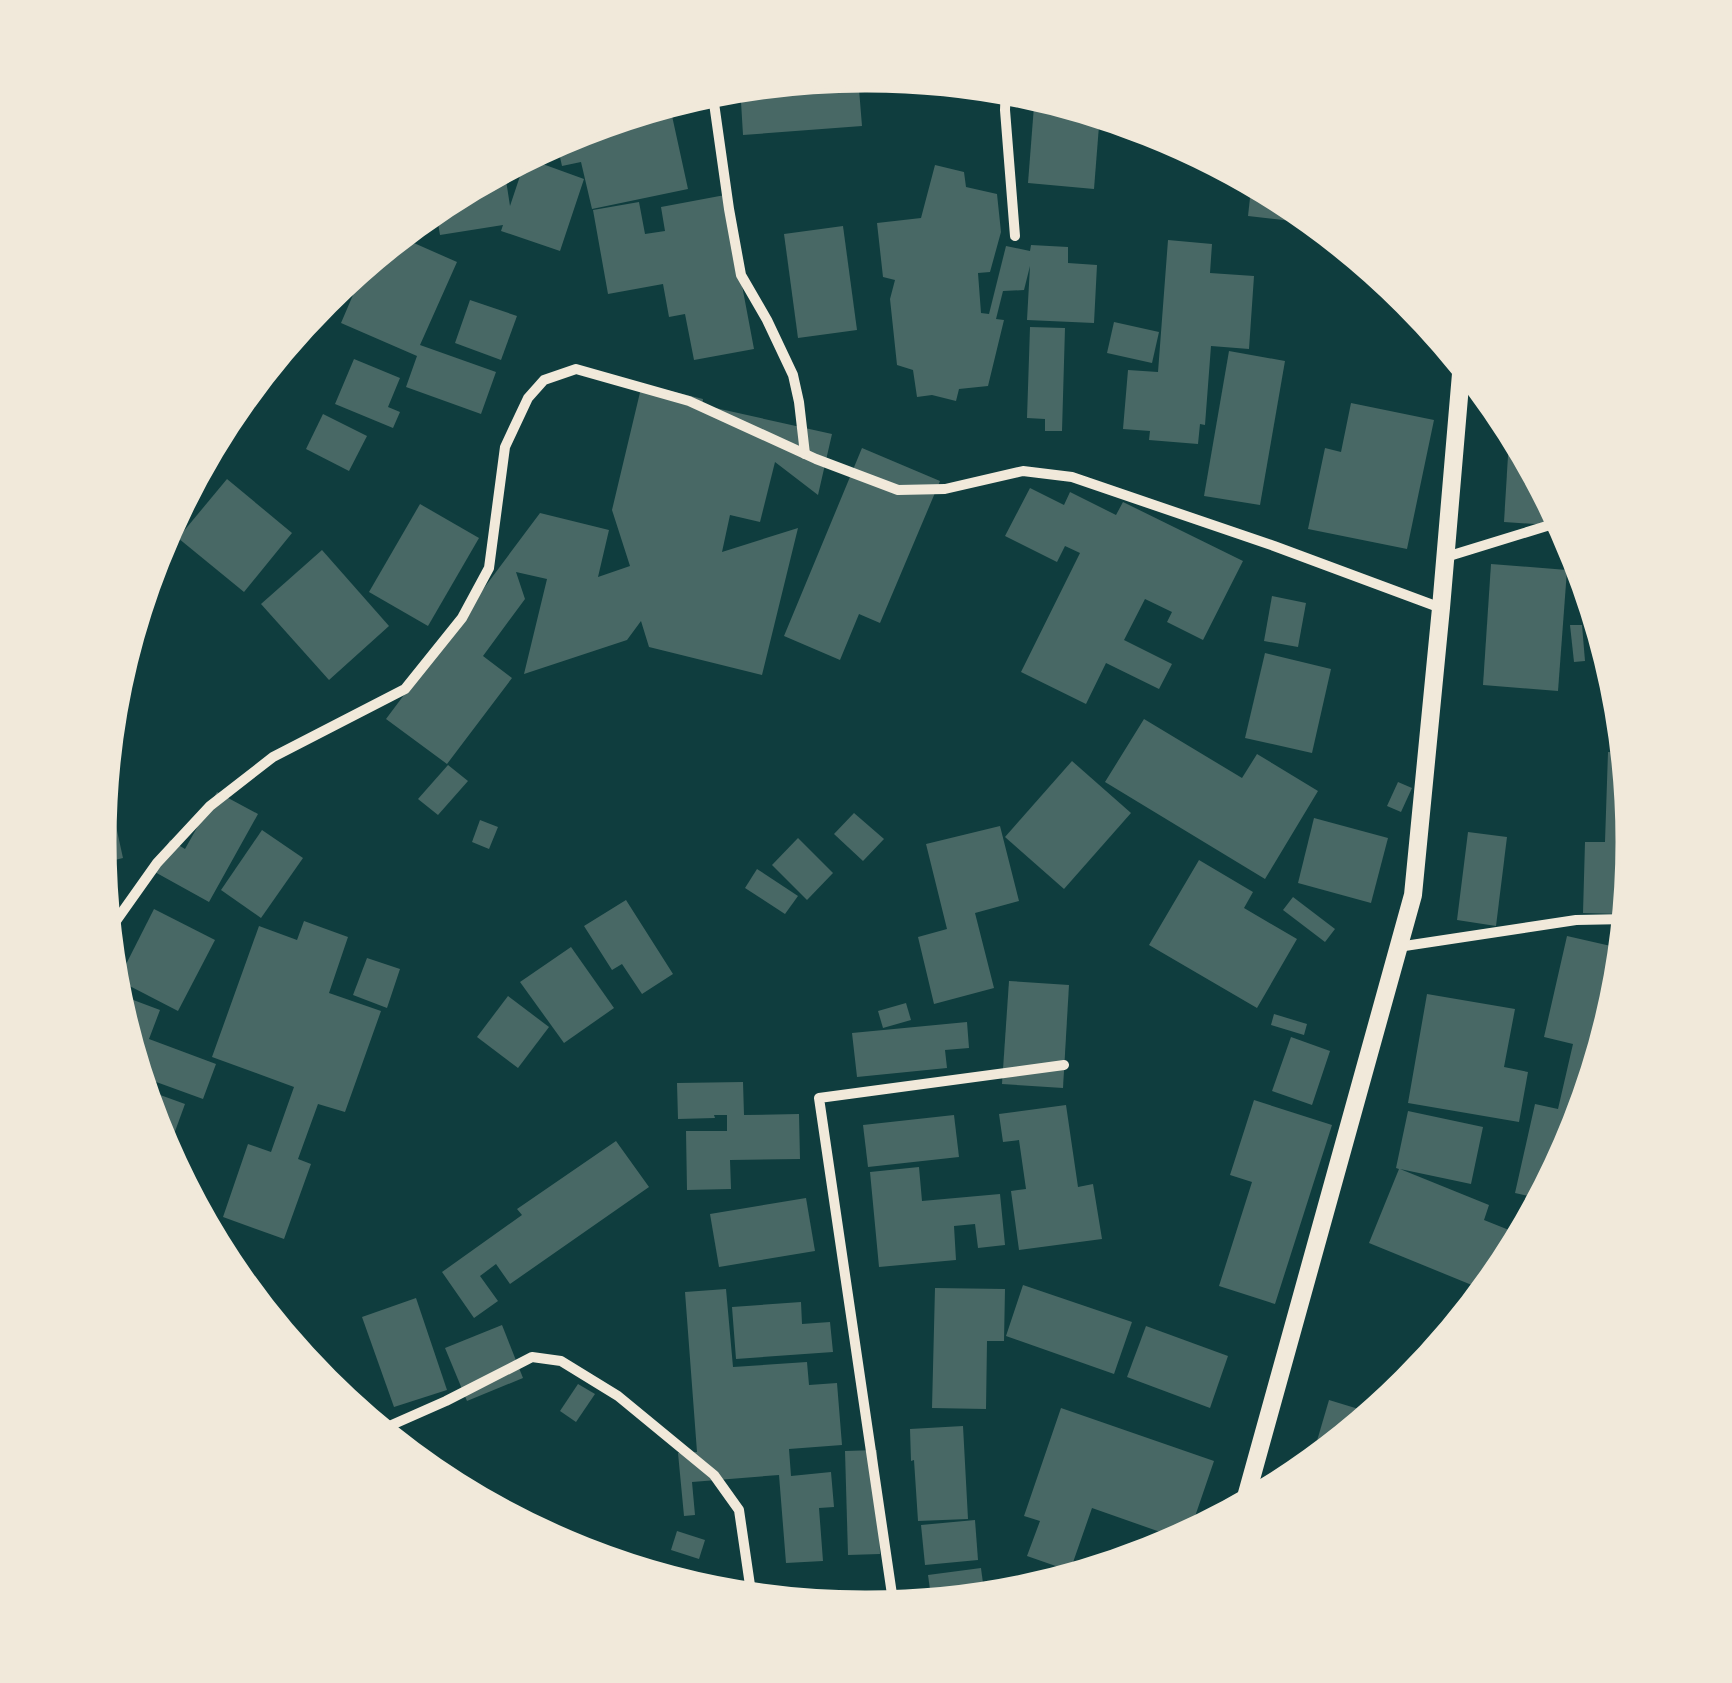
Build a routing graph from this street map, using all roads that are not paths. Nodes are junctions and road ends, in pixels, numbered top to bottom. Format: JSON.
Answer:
{"nodes":[{"id":1,"x":1005,"y":103,"type":"edge"},
{"id":2,"x":714,"y":105,"type":"edge"},
{"id":3,"x":1015,"y":236,"type":"dead end"},
{"id":4,"x":1460,"y":382,"type":"edge"},
{"id":5,"x":805,"y":454,"type":"junction"},
{"id":6,"x":1548,"y":526,"type":"edge"},
{"id":7,"x":1446,"y":557,"type":"junction"},
{"id":8,"x":1441,"y":608,"type":"junction"},
{"id":9,"x":119,"y":917,"type":"edge"},
{"id":10,"x":1613,"y":919,"type":"edge"},
{"id":11,"x":1398,"y":947,"type":"junction"},
{"id":12,"x":1064,"y":1065,"type":"dead end"},
{"id":13,"x":393,"y":1425,"type":"edge"},
{"id":14,"x":1249,"y":1488,"type":"edge"},
{"id":15,"x":750,"y":1584,"type":"edge"},
{"id":16,"x":892,"y":1592,"type":"edge"}],
"edges":[{"from":1,"to":3,"type":"street"},
{"from":2,"to":5,"type":"street"},
{"from":4,"to":7,"type":"street"},
{"from":5,"to":8,"type":"street"},
{"from":5,"to":9,"type":"street"},
{"from":6,"to":7,"type":"street"},
{"from":7,"to":8,"type":"street"},
{"from":8,"to":11,"type":"street"},
{"from":10,"to":11,"type":"street"},
{"from":11,"to":14,"type":"street"},
{"from":12,"to":16,"type":"street"},
{"from":13,"to":15,"type":"street"}]}
